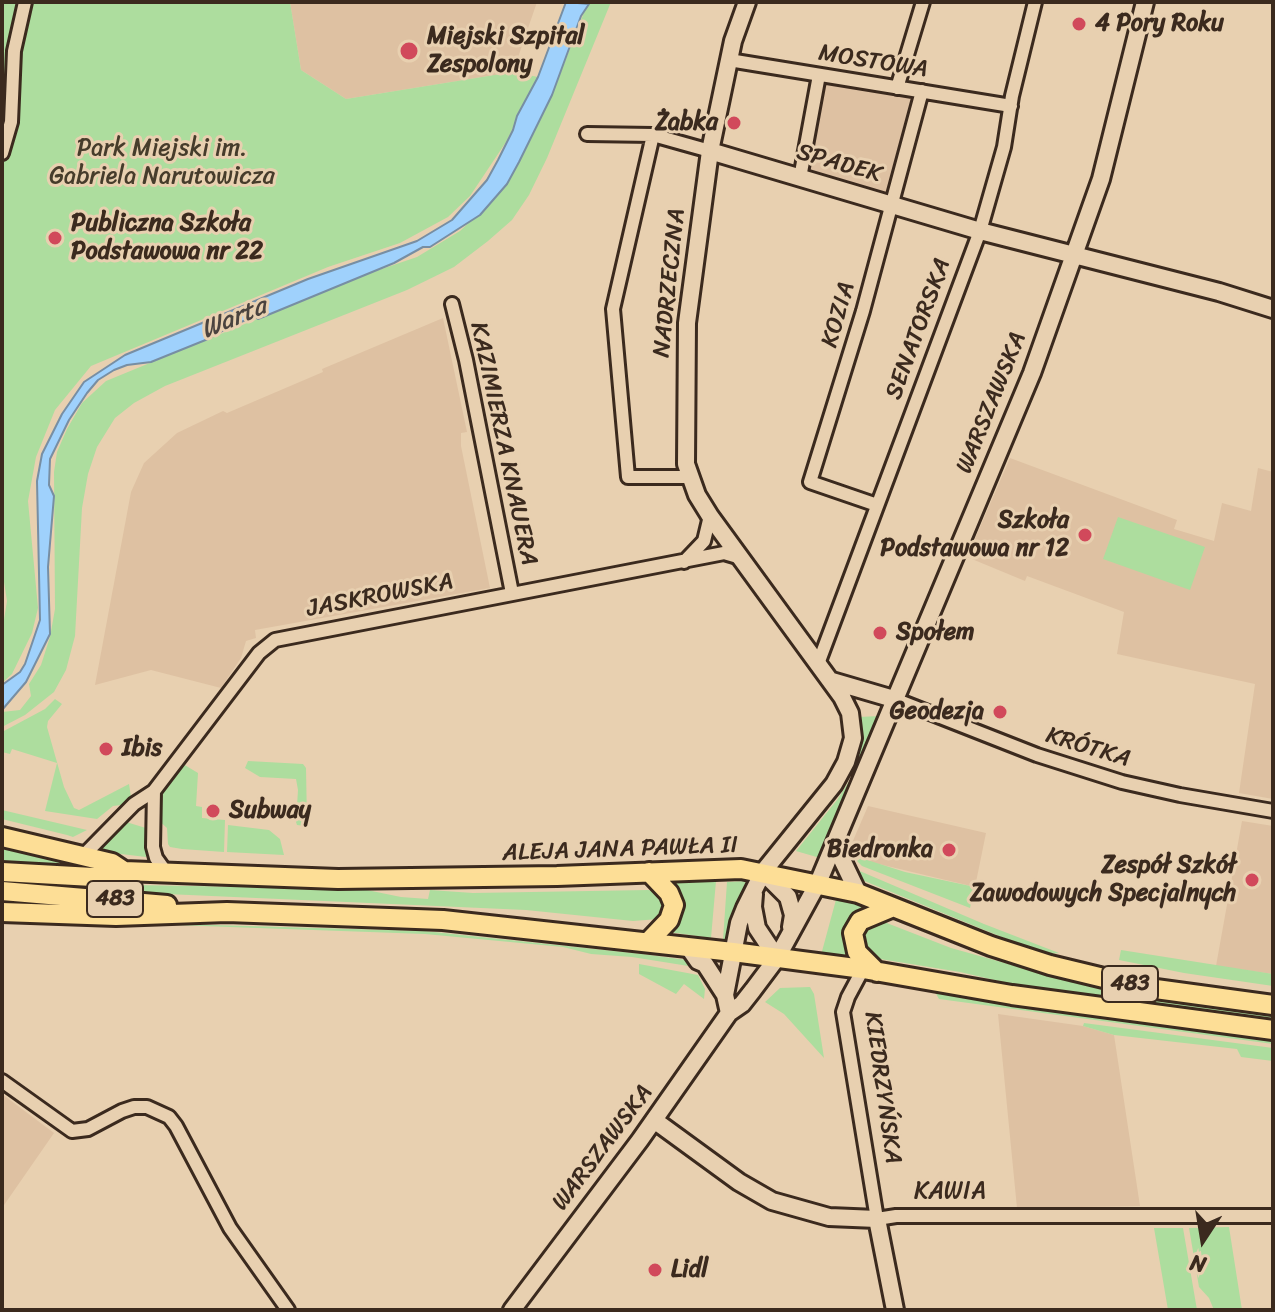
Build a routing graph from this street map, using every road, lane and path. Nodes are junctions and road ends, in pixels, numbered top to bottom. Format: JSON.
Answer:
{"nodes":[{"id":1,"x":25,"y":2,"type":"edge"},
{"id":2,"x":747,"y":2,"type":"edge"},
{"id":3,"x":923,"y":2,"type":"edge"},
{"id":4,"x":1035,"y":2,"type":"edge"},
{"id":5,"x":1145,"y":2,"type":"edge"},
{"id":6,"x":729,"y":60,"type":"junction"},
{"id":7,"x":819,"y":75,"type":"junction"},
{"id":8,"x":897,"y":88,"type":"junction"},
{"id":9,"x":922,"y":91,"type":"junction"},
{"id":10,"x":1011,"y":106,"type":"junction"},
{"id":11,"x":587,"y":134,"type":"dead end"},
{"id":12,"x":653,"y":135,"type":"junction"},
{"id":13,"x":710,"y":151,"type":"junction"},
{"id":14,"x":2,"y":153,"type":"edge"},
{"id":15,"x":800,"y":178,"type":"junction"},
{"id":16,"x":893,"y":205,"type":"junction"},
{"id":17,"x":980,"y":231,"type":"junction"},
{"id":18,"x":1075,"y":256,"type":"junction"},
{"id":19,"x":452,"y":304,"type":"dead end"},
{"id":20,"x":1273,"y":309,"type":"edge"},
{"id":21,"x":689,"y":477,"type":"junction"},
{"id":22,"x":877,"y":505,"type":"junction"},
{"id":23,"x":710,"y":516,"type":"junction"},
{"id":24,"x":741,"y":558,"type":"junction"},
{"id":25,"x":684,"y":562,"type":"junction"},
{"id":26,"x":512,"y":593,"type":"junction"},
{"id":27,"x":818,"y":664,"type":"junction"},
{"id":28,"x":904,"y":678,"type":"junction"},
{"id":29,"x":832,"y":681,"type":"junction"},
{"id":30,"x":865,"y":691,"type":"junction"},
{"id":31,"x":897,"y":700,"type":"junction"},
{"id":32,"x":154,"y":791,"type":"junction"},
{"id":33,"x":1273,"y":811,"type":"edge"},
{"id":34,"x":2,"y":837,"type":"edge"},
{"id":35,"x":835,"y":845,"type":"junction"},
{"id":36,"x":81,"y":858,"type":"junction"},
{"id":37,"x":124,"y":871,"type":"junction"},
{"id":38,"x":2,"y":872,"type":"edge"},
{"id":39,"x":166,"y":872,"type":"junction"},
{"id":40,"x":649,"y":872,"type":"junction"},
{"id":41,"x":759,"y":880,"type":"junction"},
{"id":42,"x":818,"y":883,"type":"junction"},
{"id":43,"x":2,"y":891,"type":"edge"},
{"id":44,"x":858,"y":893,"type":"junction"},
{"id":45,"x":891,"y":908,"type":"junction"},
{"id":46,"x":2,"y":912,"type":"edge"},
{"id":47,"x":227,"y":912,"type":"junction"},
{"id":48,"x":791,"y":931,"type":"junction"},
{"id":49,"x":648,"y":942,"type":"junction"},
{"id":50,"x":689,"y":948,"type":"junction"},
{"id":51,"x":733,"y":952,"type":"junction"},
{"id":52,"x":777,"y":958,"type":"junction"},
{"id":53,"x":870,"y":970,"type":"junction"},
{"id":54,"x":725,"y":995,"type":"junction"},
{"id":55,"x":1273,"y":1005,"type":"edge"},
{"id":56,"x":729,"y":1013,"type":"junction"},
{"id":57,"x":1273,"y":1030,"type":"edge"},
{"id":58,"x":2,"y":1081,"type":"edge"},
{"id":59,"x":654,"y":1120,"type":"junction"},
{"id":60,"x":1273,"y":1216,"type":"edge"},
{"id":61,"x":877,"y":1219,"type":"junction"},
{"id":62,"x":288,"y":1310,"type":"edge"},
{"id":63,"x":512,"y":1310,"type":"edge"},
{"id":64,"x":895,"y":1310,"type":"edge"}],
"edges":[{"from":1,"to":14,"type":"street"},
{"from":2,"to":6,"type":"street","name":"NADRZECZNA"},
{"from":3,"to":8,"type":"street"},
{"from":4,"to":10,"type":"street","name":"SENATORSKA"},
{"from":5,"to":18,"type":"street","name":"WARSZAWSKA"},
{"from":6,"to":7,"type":"street","name":"MOSTOWA"},
{"from":6,"to":13,"type":"street","name":"NADRZECZNA"},
{"from":7,"to":8,"type":"street","name":"MOSTOWA"},
{"from":7,"to":15,"type":"street"},
{"from":8,"to":9,"type":"street","name":"MOSTOWA"},
{"from":9,"to":10,"type":"street","name":"MOSTOWA"},
{"from":9,"to":16,"type":"street","name":"KOZIA"},
{"from":10,"to":17,"type":"street","name":"SENATORSKA"},
{"from":11,"to":12,"type":"street","name":"SPADEK"},
{"from":12,"to":13,"type":"street","name":"SPADEK"},
{"from":12,"to":21,"type":"street"},
{"from":13,"to":15,"type":"street","name":"SPADEK"},
{"from":13,"to":21,"type":"street","name":"NADRZECZNA"},
{"from":15,"to":16,"type":"street","name":"SPADEK"},
{"from":16,"to":17,"type":"street","name":"SPADEK"},
{"from":16,"to":22,"type":"street","name":"KOZIA"},
{"from":17,"to":18,"type":"street","name":"SPADEK"},
{"from":17,"to":22,"type":"street","name":"SENATORSKA"},
{"from":18,"to":20,"type":"street","name":"SPADEK"},
{"from":18,"to":28,"type":"street","name":"WARSZAWSKA"},
{"from":19,"to":26,"type":"street","name":"KAZIMIERZA KNAUERA"},
{"from":21,"to":23,"type":"street","name":"NADRZECZNA"},
{"from":22,"to":27,"type":"street","name":"SENATORSKA"},
{"from":23,"to":24,"type":"street","name":"NADRZECZNA"},
{"from":23,"to":25,"type":"street"},
{"from":24,"to":25,"type":"street","name":"JASKROWSKA"},
{"from":24,"to":27,"type":"street","name":"NADRZECZNA"},
{"from":25,"to":26,"type":"street","name":"JASKROWSKA"},
{"from":26,"to":32,"type":"street","name":"JASKROWSKA"},
{"from":27,"to":29,"type":"street","name":"NADRZECZNA"},
{"from":28,"to":30,"type":"street"},
{"from":28,"to":31,"type":"street","name":"WARSZAWSKA"},
{"from":29,"to":30,"type":"street"},
{"from":29,"to":41,"type":"street","name":"NADRZECZNA"},
{"from":30,"to":31,"type":"street"},
{"from":31,"to":33,"type":"street","name":"KRÓTKA"},
{"from":31,"to":35,"type":"street","name":"WARSZAWSKA"},
{"from":32,"to":36,"type":"street","name":"JASKROWSKA"},
{"from":32,"to":39,"type":"street"},
{"from":34,"to":36,"type":"main road","name":"ALEJA JANA PAWŁA II","number":"483"},
{"from":35,"to":42,"type":"street","name":"WARSZAWSKA"},
{"from":35,"to":44,"type":"street"},
{"from":36,"to":37,"type":"main road","name":"ALEJA JANA PAWŁA II","number":"483"},
{"from":37,"to":38,"type":"main road"},
{"from":37,"to":39,"type":"main road","name":"ALEJA JANA PAWŁA II","number":"483"},
{"from":39,"to":40,"type":"main road","name":"ALEJA JANA PAWŁA II","number":"483"},
{"from":40,"to":41,"type":"main road","name":"ALEJA JANA PAWŁA II","number":"483"},
{"from":40,"to":49,"type":"main road"},
{"from":41,"to":42,"type":"main road","name":"ALEJA JANA PAWŁA II","number":"483"},
{"from":41,"to":48,"type":"street"},
{"from":41,"to":51,"type":"street"},
{"from":41,"to":52,"type":"street"},
{"from":42,"to":44,"type":"main road","name":"ALEJA JANA PAWŁA II","number":"483"},
{"from":42,"to":48,"type":"street","name":"WARSZAWSKA"},
{"from":43,"to":47,"type":"main road","number":"483"},
{"from":44,"to":45,"type":"main road","name":"ALEJA JANA PAWŁA II","number":"483"},
{"from":45,"to":53,"type":"main road"},
{"from":45,"to":55,"type":"main road","name":"ALEJA JANA PAWŁA II","number":"483"},
{"from":46,"to":47,"type":"main road","number":"483"},
{"from":47,"to":49,"type":"main road","number":"483"},
{"from":48,"to":52,"type":"street","name":"WARSZAWSKA"},
{"from":49,"to":50,"type":"main road","number":"483"},
{"from":50,"to":51,"type":"main road","number":"483"},
{"from":50,"to":54,"type":"street"},
{"from":51,"to":52,"type":"main road","number":"483"},
{"from":51,"to":54,"type":"street"},
{"from":52,"to":53,"type":"main road","number":"483"},
{"from":52,"to":56,"type":"street","name":"WARSZAWSKA"},
{"from":53,"to":57,"type":"main road","number":"483"},
{"from":53,"to":61,"type":"street","name":"KIEDRZYŃSKA"},
{"from":54,"to":56,"type":"street"},
{"from":56,"to":59,"type":"street","name":"WARSZAWSKA"},
{"from":58,"to":62,"type":"street"},
{"from":59,"to":61,"type":"street","name":"KAWIA"},
{"from":59,"to":63,"type":"street","name":"WARSZAWSKA"},
{"from":60,"to":61,"type":"street","name":"KAWIA"},
{"from":61,"to":64,"type":"street","name":"KIEDRZYŃSKA"}]}
